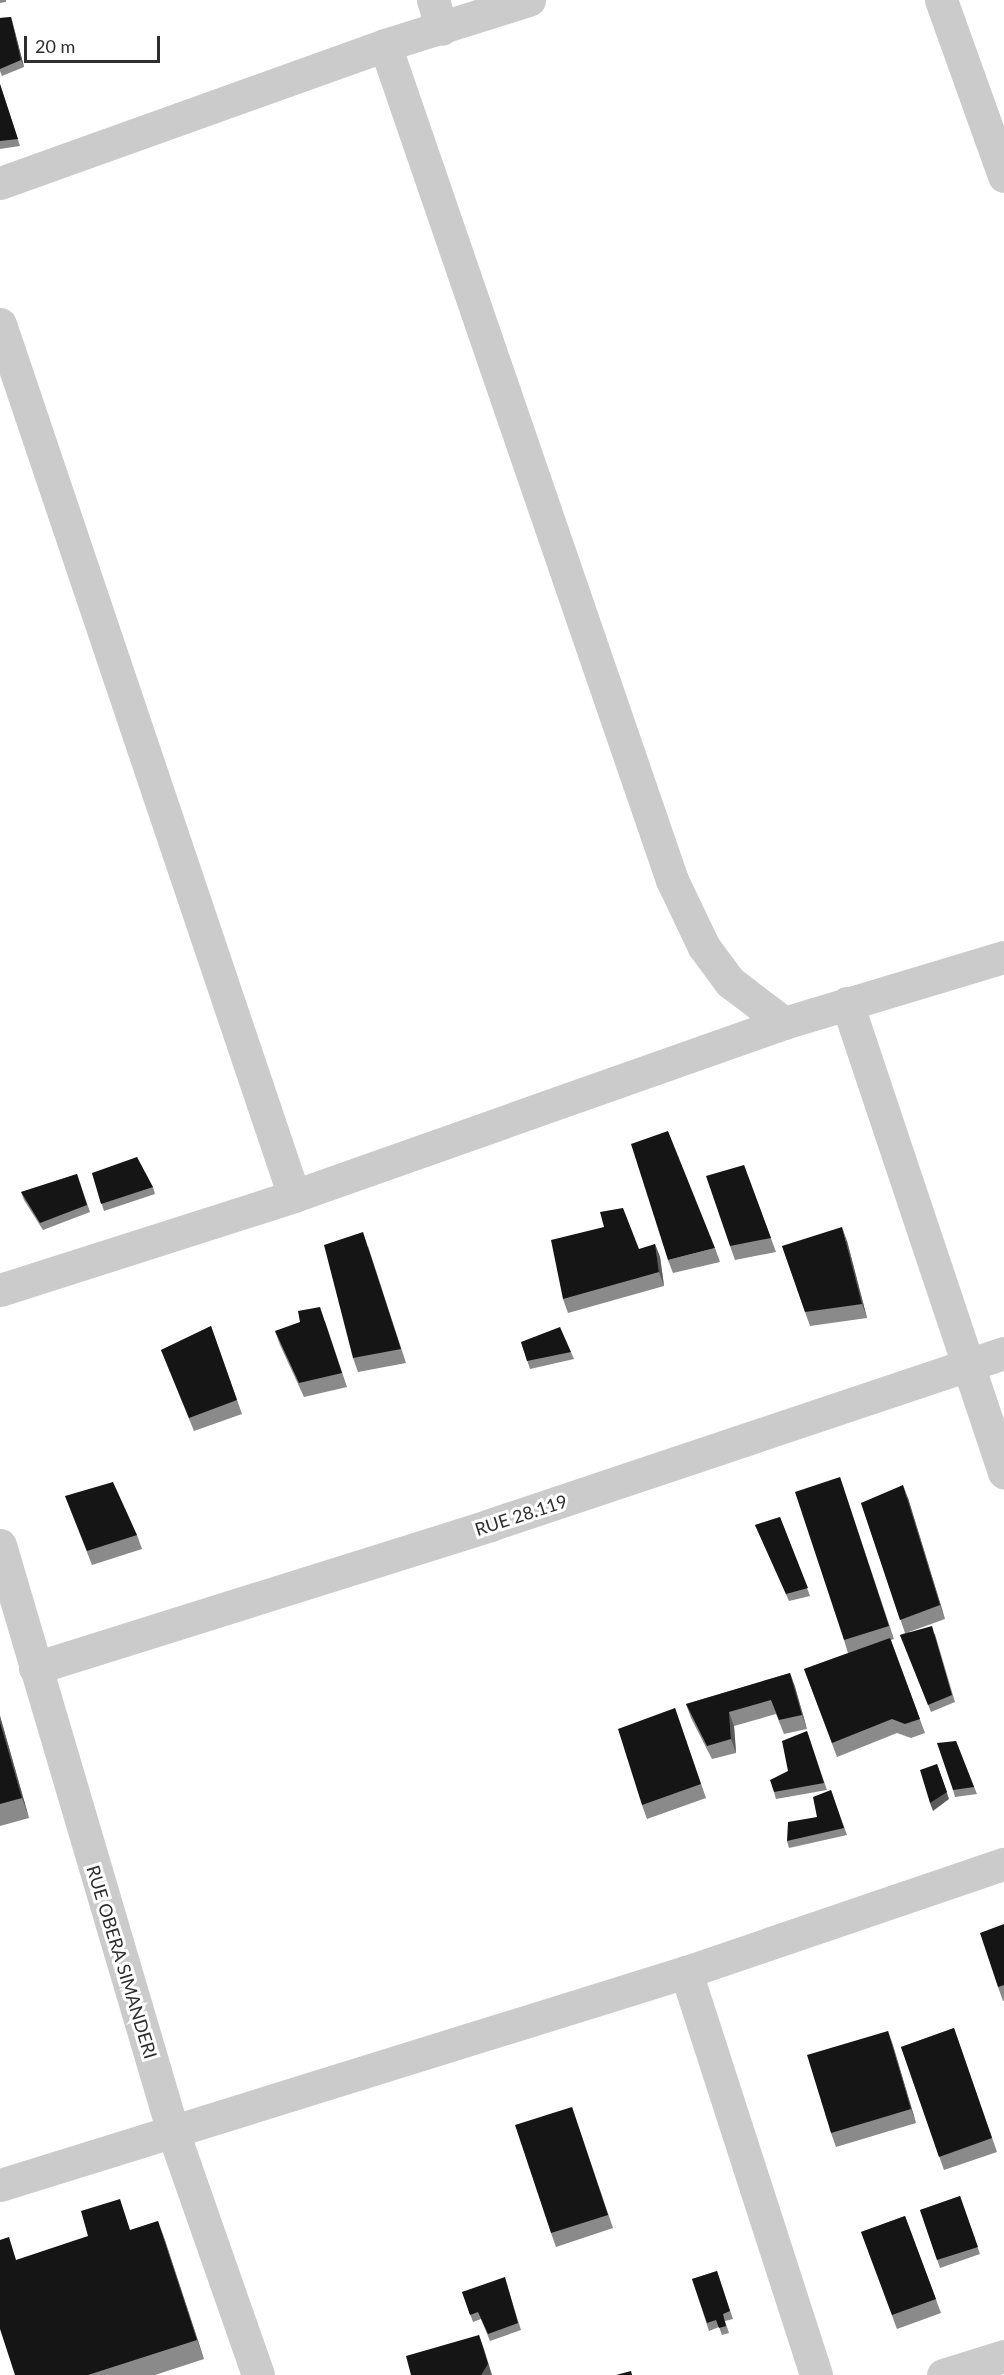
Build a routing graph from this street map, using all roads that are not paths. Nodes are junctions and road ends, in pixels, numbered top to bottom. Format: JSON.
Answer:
{"nodes":[{"id":1,"x":529,"y":0,"type":"edge"},
{"id":2,"x":941,"y":0,"type":"edge"},
{"id":3,"x":437,"y":15,"type":"edge"},
{"id":4,"x":385,"y":45,"type":"junction"},
{"id":5,"x":1004,"y":176,"type":"edge"},
{"id":6,"x":0,"y":183,"type":"edge"},
{"id":7,"x":0,"y":324,"type":"edge"},
{"id":8,"x":1004,"y":957,"type":"edge"},
{"id":9,"x":847,"y":1003,"type":"junction"},
{"id":10,"x":784,"y":1023,"type":"junction"},
{"id":11,"x":294,"y":1196,"type":"junction"},
{"id":12,"x":0,"y":1290,"type":"edge"},
{"id":13,"x":1004,"y":1353,"type":"edge"},
{"id":14,"x":969,"y":1364,"type":"junction"},
{"id":15,"x":1004,"y":1472,"type":"edge"},
{"id":16,"x":0,"y":1545,"type":"edge"},
{"id":17,"x":35,"y":1668,"type":"junction"},
{"id":18,"x":1004,"y":1864,"type":"edge"},
{"id":19,"x":686,"y":1972,"type":"junction"},
{"id":20,"x":174,"y":2132,"type":"junction"},
{"id":21,"x":0,"y":2185,"type":"edge"},
{"id":22,"x":1004,"y":2356,"type":"edge"},
{"id":23,"x":258,"y":2375,"type":"edge"},
{"id":24,"x":816,"y":2375,"type":"edge"},
{"id":25,"x":943,"y":2375,"type":"edge"}],
"edges":[{"from":1,"to":3,"type":"street"},
{"from":2,"to":5,"type":"street"},
{"from":3,"to":4,"type":"street"},
{"from":4,"to":6,"type":"street"},
{"from":4,"to":10,"type":"street"},
{"from":7,"to":11,"type":"street"},
{"from":8,"to":9,"type":"street"},
{"from":9,"to":10,"type":"street"},
{"from":9,"to":14,"type":"street"},
{"from":10,"to":11,"type":"street"},
{"from":11,"to":12,"type":"street"},
{"from":13,"to":14,"type":"street","name":"RUE 28.119"},
{"from":14,"to":15,"type":"street"},
{"from":14,"to":17,"type":"street","name":"RUE 28.119"},
{"from":16,"to":17,"type":"street","name":"RUE OBERA SIMANDERI"},
{"from":17,"to":20,"type":"street","name":"RUE OBERA SIMANDERI"},
{"from":18,"to":19,"type":"street"},
{"from":19,"to":20,"type":"street"},
{"from":19,"to":24,"type":"street"},
{"from":20,"to":21,"type":"street"},
{"from":20,"to":23,"type":"street","name":"RUE OBERA SIMANDERI"},
{"from":22,"to":25,"type":"street"}]}
